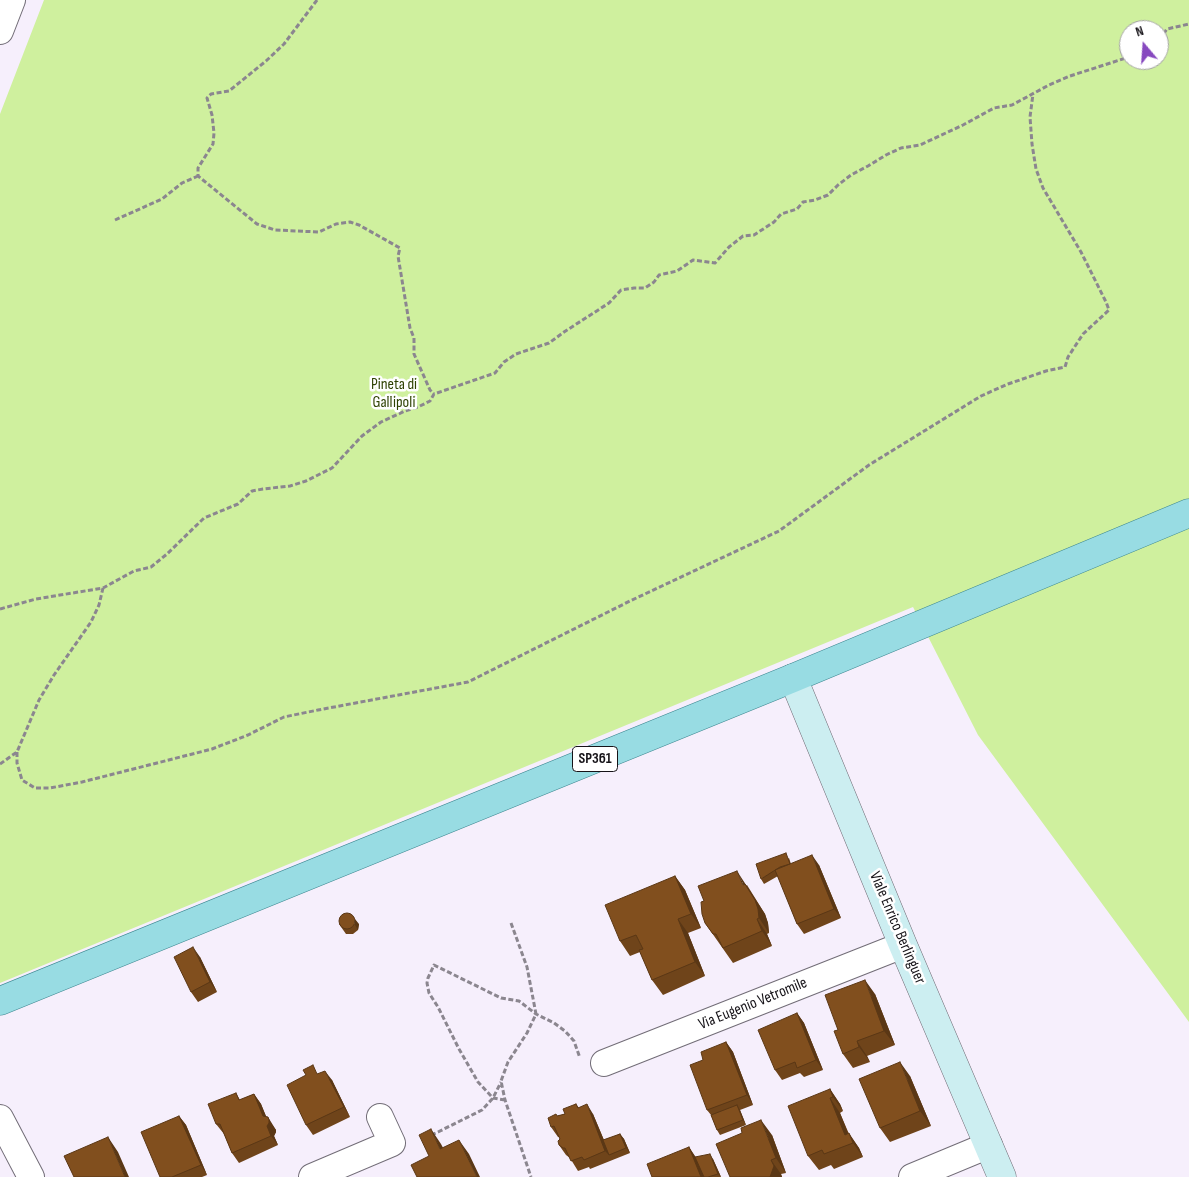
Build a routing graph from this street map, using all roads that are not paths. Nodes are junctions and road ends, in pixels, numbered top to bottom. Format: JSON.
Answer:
{"nodes":[{"id":1,"x":12,"y":0,"type":"edge"},
{"id":2,"x":0,"y":31,"type":"edge"},
{"id":3,"x":1189,"y":513,"type":"edge"},
{"id":4,"x":793,"y":678,"type":"junction"},
{"id":5,"x":903,"y":945,"type":"junction"},
{"id":6,"x":0,"y":1001,"type":"edge"},
{"id":7,"x":604,"y":1063,"type":"dead end"},
{"id":8,"x":380,"y":1117,"type":"dead end"},
{"id":9,"x":0,"y":1118,"type":"edge"},
{"id":10,"x":989,"y":1145,"type":"junction"},
{"id":11,"x":31,"y":1177,"type":"edge"},
{"id":12,"x":312,"y":1177,"type":"edge"},
{"id":13,"x":912,"y":1177,"type":"edge"},
{"id":14,"x":1002,"y":1177,"type":"edge"}],
"edges":[{"from":1,"to":2,"type":"street"},
{"from":3,"to":4,"type":"main road","number":"SP361"},
{"from":4,"to":5,"type":"street","name":"Viale Enrico Berlinguer"},
{"from":4,"to":6,"type":"main road","number":"SP361"},
{"from":5,"to":7,"type":"street","name":"Via Eugenio Vetromile"},
{"from":5,"to":10,"type":"street","name":"Viale Enrico Berlinguer"},
{"from":8,"to":12,"type":"street"},
{"from":9,"to":11,"type":"street"},
{"from":10,"to":13,"type":"street"},
{"from":10,"to":14,"type":"street","name":"Viale Enrico Berlinguer"}]}
